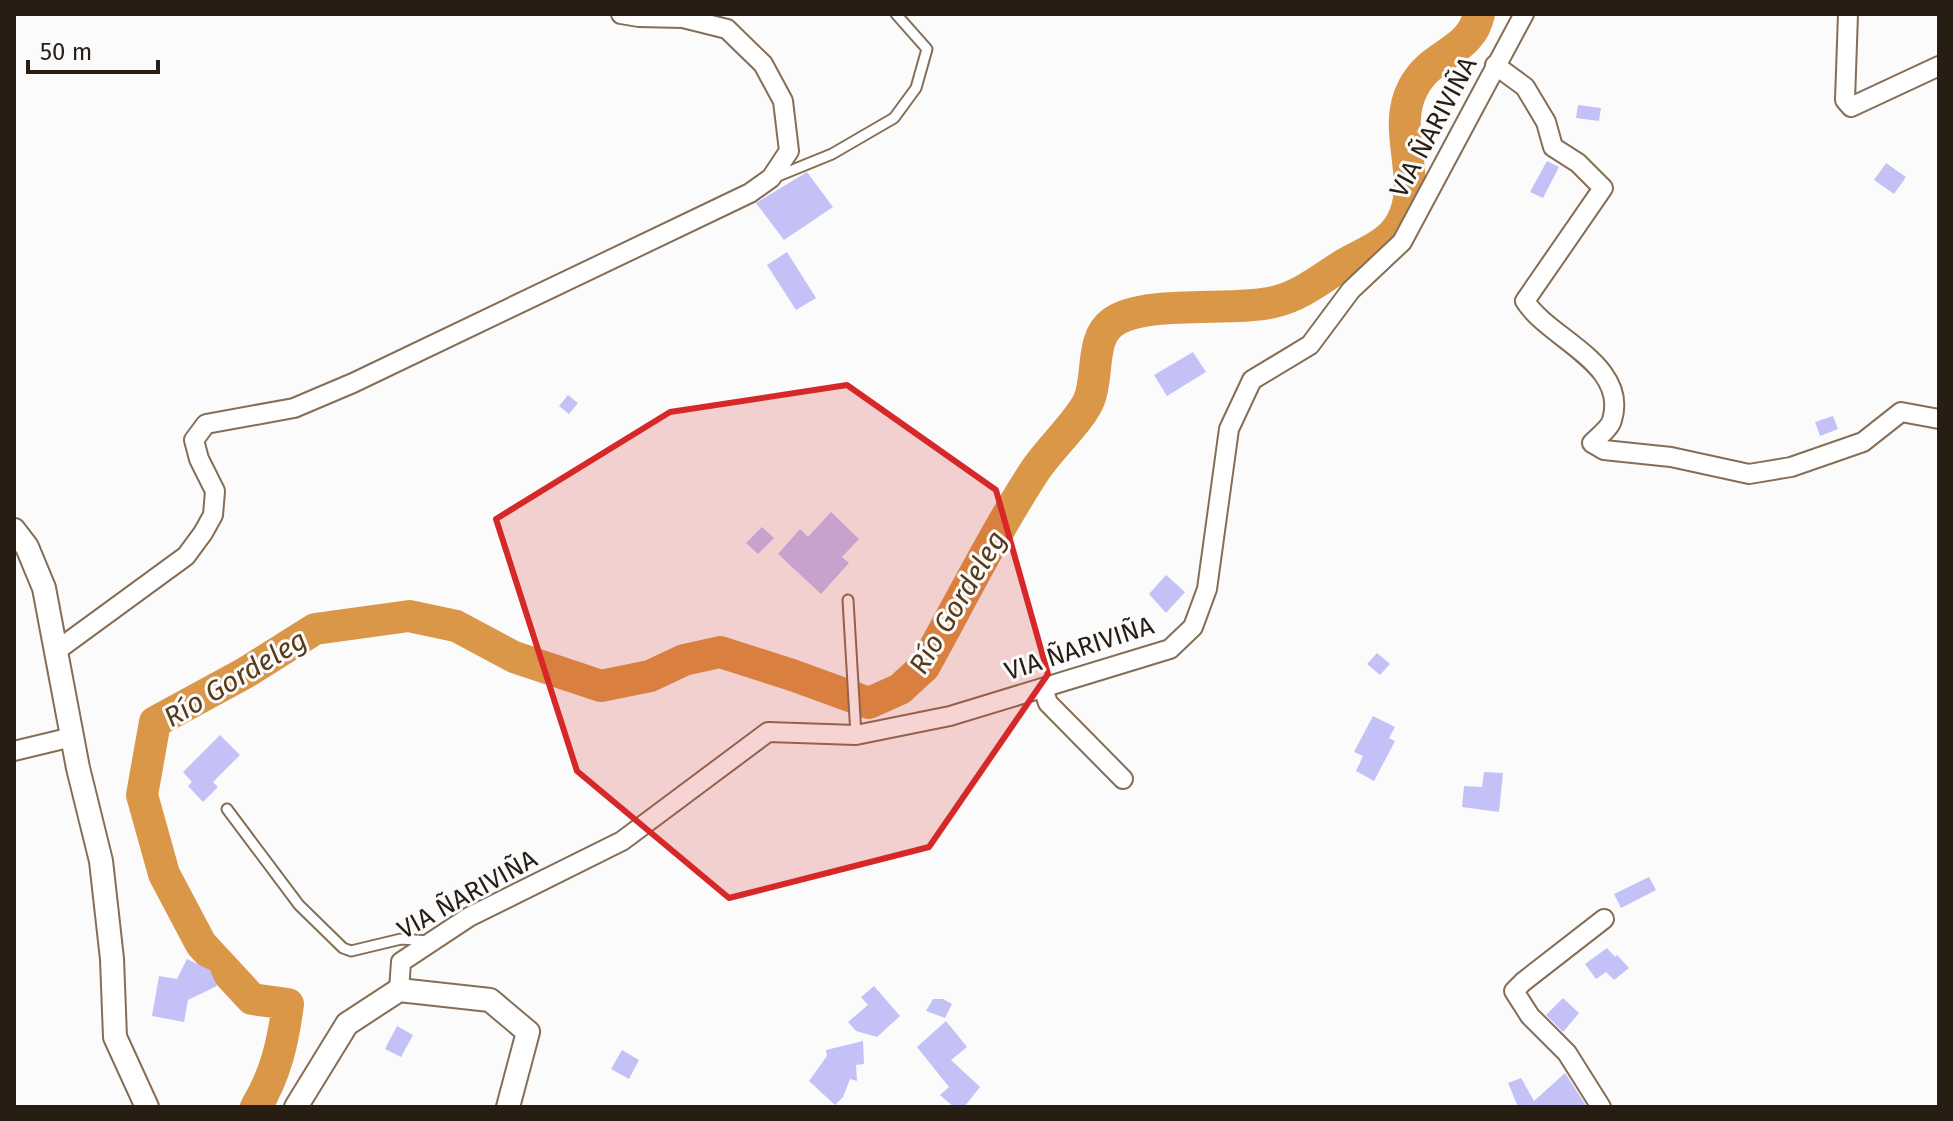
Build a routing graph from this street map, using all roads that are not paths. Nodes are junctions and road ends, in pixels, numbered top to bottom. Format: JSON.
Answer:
{"nodes":[{"id":1,"x":621,"y":14,"type":"edge"},
{"id":2,"x":711,"y":14,"type":"edge"},
{"id":3,"x":896,"y":14,"type":"edge"},
{"id":4,"x":1524,"y":14,"type":"edge"},
{"id":5,"x":1848,"y":14,"type":"edge"},
{"id":6,"x":727,"y":29,"type":"junction"},
{"id":7,"x":1495,"y":65,"type":"junction"},
{"id":8,"x":1939,"y":66,"type":"edge"},
{"id":9,"x":771,"y":178,"type":"junction"},
{"id":10,"x":1939,"y":419,"type":"edge"},
{"id":11,"x":14,"y":530,"type":"edge"},
{"id":12,"x":848,"y":600,"type":"dead end"},
{"id":13,"x":56,"y":651,"type":"junction"},
{"id":14,"x":1043,"y":688,"type":"junction"},
{"id":15,"x":854,"y":726,"type":"junction"},
{"id":16,"x":72,"y":737,"type":"junction"},
{"id":17,"x":14,"y":751,"type":"edge"},
{"id":18,"x":1123,"y":779,"type":"dead end"},
{"id":19,"x":227,"y":809,"type":"dead end"},
{"id":20,"x":1604,"y":919,"type":"dead end"},
{"id":21,"x":433,"y":941,"type":"junction"},
{"id":22,"x":399,"y":990,"type":"junction"},
{"id":23,"x":147,"y":1107,"type":"edge"},
{"id":24,"x":296,"y":1107,"type":"edge"},
{"id":25,"x":508,"y":1107,"type":"edge"},
{"id":26,"x":1601,"y":1107,"type":"edge"}],
"edges":[{"from":1,"to":6,"type":"street"},
{"from":2,"to":6,"type":"street"},
{"from":3,"to":9,"type":"lane"},
{"from":4,"to":7,"type":"street","name":"VIA ÑARIVIÑA"},
{"from":5,"to":8,"type":"street"},
{"from":6,"to":9,"type":"street"},
{"from":7,"to":10,"type":"street"},
{"from":7,"to":14,"type":"street","name":"VIA ÑARIVIÑA"},
{"from":9,"to":13,"type":"street"},
{"from":11,"to":13,"type":"street"},
{"from":12,"to":15,"type":"lane"},
{"from":13,"to":16,"type":"street"},
{"from":14,"to":15,"type":"street","name":"VIA ÑARIVIÑA"},
{"from":14,"to":18,"type":"street"},
{"from":15,"to":21,"type":"street","name":"VIA ÑARIVIÑA"},
{"from":16,"to":17,"type":"street"},
{"from":16,"to":23,"type":"street"},
{"from":19,"to":21,"type":"lane"},
{"from":20,"to":26,"type":"street"},
{"from":21,"to":22,"type":"street","name":"VIA ÑARIVIÑA"},
{"from":22,"to":24,"type":"street"},
{"from":22,"to":25,"type":"street"}]}
